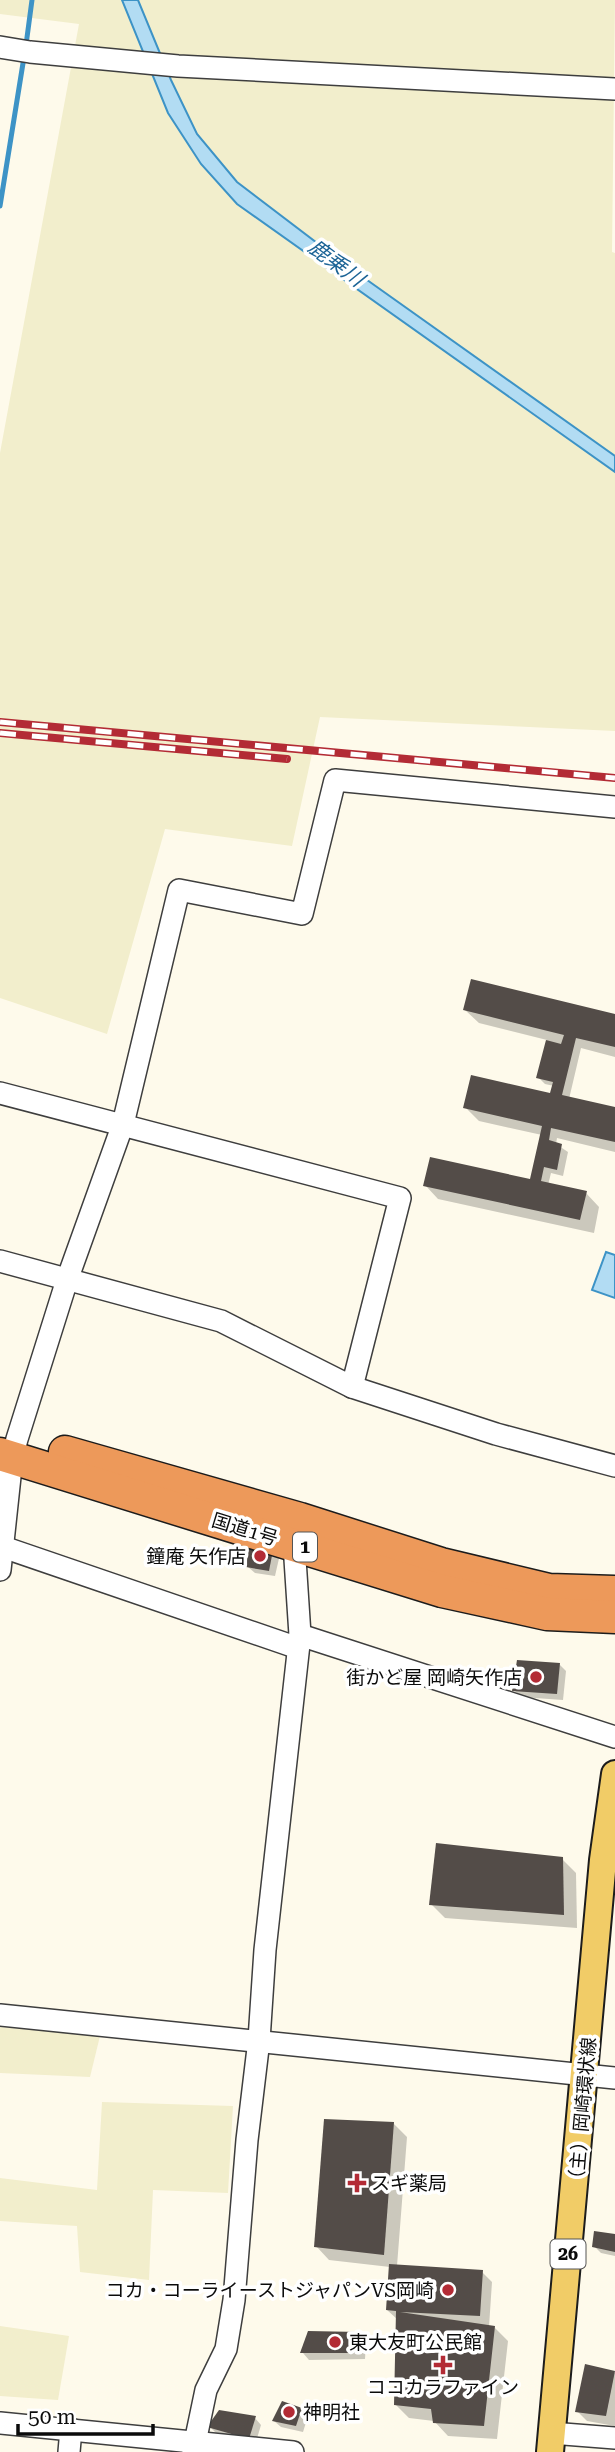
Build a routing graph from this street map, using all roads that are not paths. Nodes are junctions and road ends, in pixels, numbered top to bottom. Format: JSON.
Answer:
{"nodes":[{"id":1,"x":0,"y":47,"type":"edge"},
{"id":2,"x":615,"y":89,"type":"edge"},
{"id":3,"x":615,"y":807,"type":"edge"},
{"id":4,"x":0,"y":1093,"type":"edge"},
{"id":5,"x":123,"y":1124,"type":"junction"},
{"id":6,"x":0,"y":1261,"type":"edge"},
{"id":7,"x":66,"y":1280,"type":"junction"},
{"id":8,"x":352,"y":1387,"type":"junction"},
{"id":9,"x":7,"y":1446,"type":"edge"},
{"id":10,"x":615,"y":1466,"type":"edge"},
{"id":11,"x":297,"y":1531,"type":"junction"},
{"id":12,"x":1,"y":1546,"type":"edge"},
{"id":13,"x":0,"y":1570,"type":"edge"},
{"id":14,"x":615,"y":1592,"type":"edge"},
{"id":15,"x":615,"y":1617,"type":"edge"},
{"id":16,"x":299,"y":1642,"type":"junction"},
{"id":17,"x":615,"y":1737,"type":"edge"},
{"id":18,"x":615,"y":1774,"type":"edge"},
{"id":19,"x":612,"y":1808,"type":"edge"},
{"id":20,"x":0,"y":2015,"type":"edge"},
{"id":21,"x":259,"y":2040,"type":"junction"},
{"id":22,"x":586,"y":2074,"type":"junction"},
{"id":23,"x":615,"y":2078,"type":"edge"},
{"id":24,"x":0,"y":2423,"type":"edge"},
{"id":25,"x":71,"y":2429,"type":"junction"},
{"id":26,"x":615,"y":2438,"type":"edge"},
{"id":27,"x":550,"y":2442,"type":"edge"},
{"id":28,"x":194,"y":2447,"type":"edge"},
{"id":29,"x":69,"y":2452,"type":"edge"},
{"id":30,"x":293,"y":2452,"type":"edge"}],
"edges":[{"from":1,"to":2,"type":"street"},
{"from":3,"to":5,"type":"street"},
{"from":4,"to":5,"type":"street"},
{"from":5,"to":7,"type":"street"},
{"from":5,"to":8,"type":"street"},
{"from":6,"to":7,"type":"street"},
{"from":7,"to":8,"type":"street"},
{"from":7,"to":9,"type":"street"},
{"from":8,"to":10,"type":"street"},
{"from":9,"to":11,"type":"highway","name":"国道1号","number":"1"},
{"from":9,"to":12,"type":"street"},
{"from":11,"to":14,"type":"highway","name":"国道1号","number":"1"},
{"from":11,"to":15,"type":"highway","name":"国道1号","number":"1"},
{"from":11,"to":16,"type":"street"},
{"from":12,"to":13,"type":"street"},
{"from":12,"to":16,"type":"street"},
{"from":16,"to":17,"type":"street"},
{"from":16,"to":21,"type":"street"},
{"from":18,"to":19,"type":"main road","name":"（主）岡崎環状線","number":"26"},
{"from":19,"to":22,"type":"main road","name":"（主）岡崎環状線","number":"26"},
{"from":20,"to":21,"type":"street"},
{"from":21,"to":22,"type":"street"},
{"from":21,"to":28,"type":"street"},
{"from":22,"to":23,"type":"street"},
{"from":22,"to":27,"type":"main road","name":"（主）岡崎環状線","number":"26"},
{"from":24,"to":25,"type":"street"},
{"from":25,"to":28,"type":"street"},
{"from":25,"to":29,"type":"street"},
{"from":26,"to":27,"type":"street"},
{"from":28,"to":30,"type":"street"}]}
